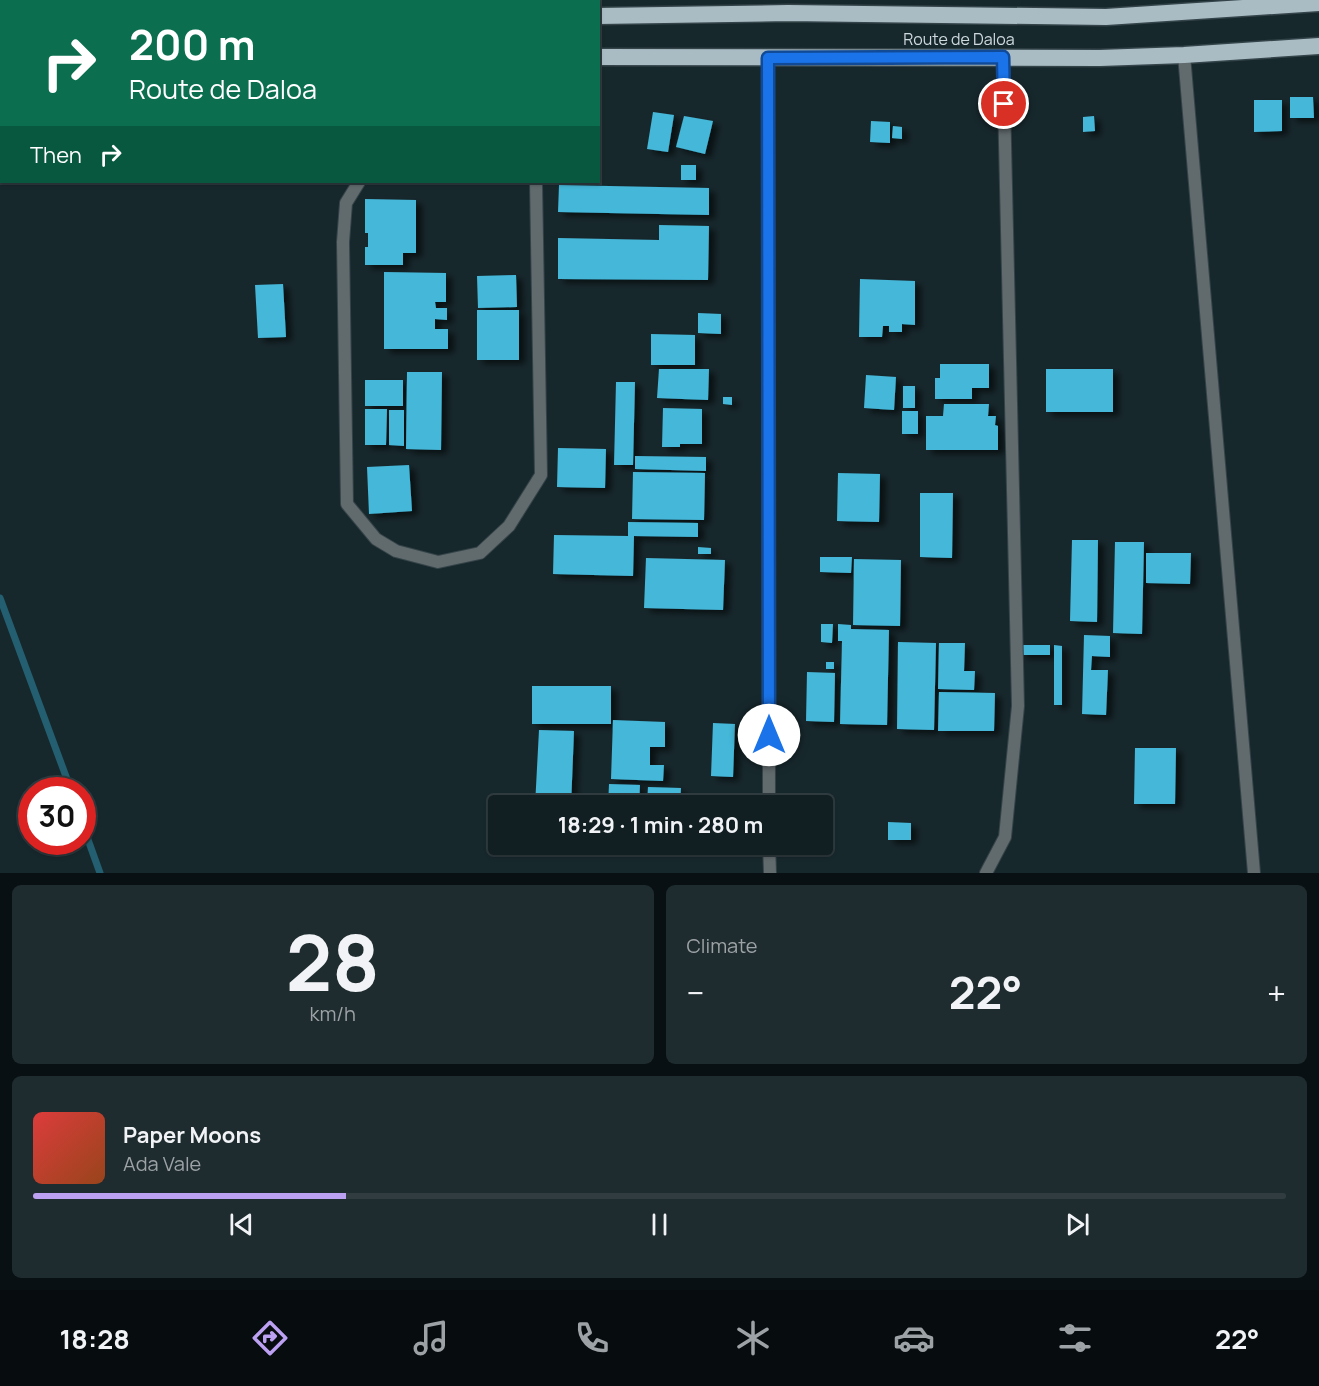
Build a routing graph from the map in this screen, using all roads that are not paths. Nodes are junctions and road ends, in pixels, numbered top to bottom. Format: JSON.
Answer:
{"nodes":[{"id":1,"x":1319,"y":3,"type":"edge"},
{"id":2,"x":1199,"y":5,"type":"edge"},
{"id":3,"x":600,"y":16,"type":"edge"},
{"id":4,"x":1319,"y":46,"type":"edge"},
{"id":5,"x":1185,"y":55,"type":"junction"},
{"id":6,"x":600,"y":57,"type":"edge"},
{"id":7,"x":1003,"y":57,"type":"junction"},
{"id":8,"x":768,"y":58,"type":"junction"},
{"id":9,"x":358,"y":183,"type":"edge"},
{"id":10,"x":536,"y":183,"type":"edge"},
{"id":11,"x":769,"y":795,"type":"edge"},
{"id":12,"x":770,"y":855,"type":"edge"},
{"id":13,"x":770,"y":873,"type":"edge"},
{"id":14,"x":986,"y":873,"type":"edge"},
{"id":15,"x":1254,"y":873,"type":"edge"}],
"edges":[{"from":1,"to":2,"type":"highway","name":"Route de Daloa"},
{"from":2,"to":3,"type":"highway","name":"Route de Daloa"},
{"from":4,"to":5,"type":"highway","name":"Route de Daloa"},
{"from":5,"to":7,"type":"highway","name":"Route de Daloa"},
{"from":5,"to":15,"type":"street"},
{"from":6,"to":8,"type":"highway","name":"Route de Daloa"},
{"from":7,"to":8,"type":"highway","name":"Route de Daloa"},
{"from":7,"to":14,"type":"street"},
{"from":8,"to":11,"type":"street"},
{"from":9,"to":10,"type":"street"},
{"from":12,"to":13,"type":"street"}]}
